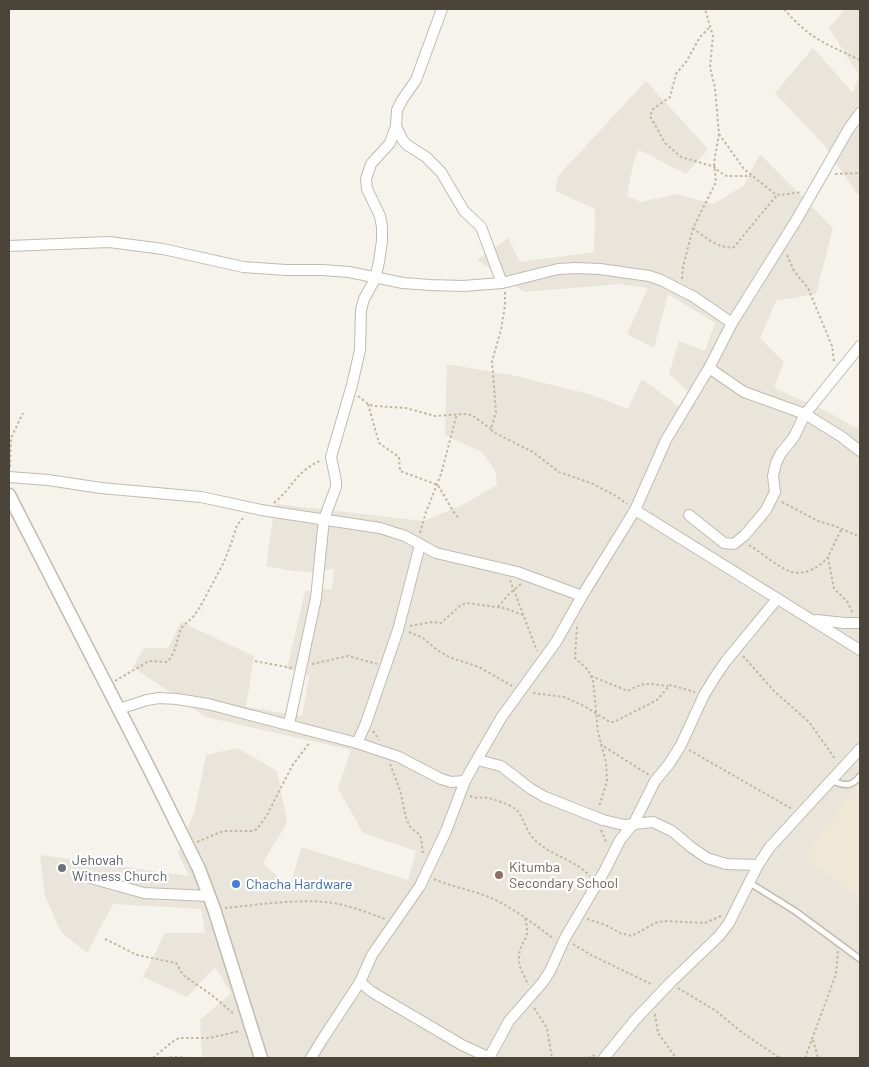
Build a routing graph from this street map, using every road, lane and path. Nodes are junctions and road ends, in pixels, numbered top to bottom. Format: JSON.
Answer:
{"nodes":[{"id":1,"x":442,"y":9,"type":"edge"},
{"id":2,"x":705,"y":9,"type":"edge"},
{"id":3,"x":784,"y":9,"type":"edge"},
{"id":4,"x":709,"y":27,"type":"junction"},
{"id":5,"x":860,"y":60,"type":"edge"},
{"id":6,"x":860,"y":113,"type":"edge"},
{"id":7,"x":396,"y":126,"type":"junction"},
{"id":8,"x":719,"y":134,"type":"junction"},
{"id":9,"x":715,"y":167,"type":"junction"},
{"id":10,"x":860,"y":173,"type":"edge"},
{"id":11,"x":823,"y":174,"type":"junction"},
{"id":12,"x":751,"y":176,"type":"junction"},
{"id":13,"x":813,"y":190,"type":"junction"},
{"id":14,"x":777,"y":195,"type":"junction"},
{"id":15,"x":693,"y":228,"type":"junction"},
{"id":16,"x":9,"y":246,"type":"edge"},
{"id":17,"x":780,"y":246,"type":"junction"},
{"id":18,"x":375,"y":279,"type":"junction"},
{"id":19,"x":502,"y":283,"type":"junction"},
{"id":20,"x":681,"y":289,"type":"junction"},
{"id":21,"x":732,"y":323,"type":"junction"},
{"id":22,"x":860,"y":346,"type":"edge"},
{"id":23,"x":710,"y":368,"type":"junction"},
{"id":24,"x":836,"y":375,"type":"junction"},
{"id":25,"x":352,"y":385,"type":"junction"},
{"id":26,"x":368,"y":404,"type":"junction"},
{"id":27,"x":23,"y":413,"type":"dead end"},
{"id":28,"x":457,"y":414,"type":"junction"},
{"id":29,"x":805,"y":414,"type":"junction"},
{"id":30,"x":492,"y":429,"type":"junction"},
{"id":31,"x":860,"y":451,"type":"edge"},
{"id":32,"x":331,"y":457,"type":"junction"},
{"id":33,"x":10,"y":477,"type":"edge"},
{"id":34,"x":438,"y":484,"type":"junction"},
{"id":35,"x":9,"y":495,"type":"edge"},
{"id":36,"x":774,"y":496,"type":"junction"},
{"id":37,"x":258,"y":509,"type":"junction"},
{"id":38,"x":635,"y":510,"type":"junction"},
{"id":39,"x":689,"y":515,"type":"dead end"},
{"id":40,"x":324,"y":519,"type":"junction"},
{"id":41,"x":460,"y":519,"type":"dead end"},
{"id":42,"x":841,"y":530,"type":"junction"},
{"id":43,"x":860,"y":537,"type":"edge"},
{"id":44,"x":740,"y":540,"type":"junction"},
{"id":45,"x":420,"y":545,"type":"junction"},
{"id":46,"x":828,"y":557,"type":"junction"},
{"id":47,"x":531,"y":577,"type":"junction"},
{"id":48,"x":513,"y":590,"type":"junction"},
{"id":49,"x":582,"y":596,"type":"junction"},
{"id":50,"x":777,"y":599,"type":"junction"},
{"id":51,"x":498,"y":606,"type":"junction"},
{"id":52,"x":523,"y":615,"type":"junction"},
{"id":53,"x":808,"y":618,"type":"junction"},
{"id":54,"x":577,"y":623,"type":"dead end"},
{"id":55,"x":858,"y":623,"type":"edge"},
{"id":56,"x":399,"y":630,"type":"junction"},
{"id":57,"x":736,"y":648,"type":"junction"},
{"id":58,"x":860,"y":650,"type":"edge"},
{"id":59,"x":255,"y":662,"type":"dead end"},
{"id":60,"x":541,"y":662,"type":"junction"},
{"id":61,"x":386,"y":666,"type":"junction"},
{"id":62,"x":303,"y":667,"type":"junction"},
{"id":63,"x":592,"y":676,"type":"junction"},
{"id":64,"x":107,"y":686,"type":"junction"},
{"id":65,"x":668,"y":686,"type":"junction"},
{"id":66,"x":520,"y":691,"type":"junction"},
{"id":67,"x":704,"y":695,"type":"junction"},
{"id":68,"x":119,"y":709,"type":"junction"},
{"id":69,"x":598,"y":714,"type":"junction"},
{"id":70,"x":366,"y":723,"type":"junction"},
{"id":71,"x":289,"y":724,"type":"junction"},
{"id":72,"x":317,"y":732,"type":"junction"},
{"id":73,"x":357,"y":743,"type":"junction"},
{"id":74,"x":600,"y":744,"type":"junction"},
{"id":75,"x":681,"y":745,"type":"junction"},
{"id":76,"x":860,"y":749,"type":"edge"},
{"id":77,"x":386,"y":752,"type":"junction"},
{"id":78,"x":478,"y":760,"type":"junction"},
{"id":79,"x":842,"y":770,"type":"junction"},
{"id":80,"x":860,"y":776,"type":"edge"},
{"id":81,"x":654,"y":780,"type":"junction"},
{"id":82,"x":833,"y":781,"type":"junction"},
{"id":83,"x":463,"y":785,"type":"junction"},
{"id":84,"x":800,"y":813,"type":"junction"},
{"id":85,"x":596,"y":817,"type":"junction"},
{"id":86,"x":634,"y":823,"type":"junction"},
{"id":87,"x":188,"y":847,"type":"junction"},
{"id":88,"x":423,"y":857,"type":"dead end"},
{"id":89,"x":612,"y":857,"type":"junction"},
{"id":90,"x":758,"y":865,"type":"junction"},
{"id":91,"x":426,"y":875,"type":"junction"},
{"id":92,"x":87,"y":877,"type":"dead end"},
{"id":93,"x":598,"y":883,"type":"junction"},
{"id":94,"x":749,"y":883,"type":"junction"},
{"id":95,"x":209,"y":896,"type":"junction"},
{"id":96,"x":214,"y":909,"type":"junction"},
{"id":97,"x":735,"y":911,"type":"junction"},
{"id":98,"x":525,"y":918,"type":"junction"},
{"id":99,"x":577,"y":918,"type":"junction"},
{"id":100,"x":395,"y":922,"type":"junction"},
{"id":101,"x":105,"y":939,"type":"dead end"},
{"id":102,"x":563,"y":942,"type":"junction"},
{"id":103,"x":838,"y":942,"type":"junction"},
{"id":104,"x":860,"y":959,"type":"edge"},
{"id":105,"x":358,"y":986,"type":"junction"},
{"id":106,"x":666,"y":986,"type":"junction"},
{"id":107,"x":530,"y":997,"type":"junction"},
{"id":108,"x":655,"y":999,"type":"junction"},
{"id":109,"x":251,"y":1026,"type":"junction"},
{"id":110,"x":813,"y":1040,"type":"junction"},
{"id":111,"x":153,"y":1058,"type":"edge"},
{"id":112,"x":165,"y":1058,"type":"edge"},
{"id":113,"x":192,"y":1058,"type":"edge"},
{"id":114,"x":262,"y":1058,"type":"edge"},
{"id":115,"x":311,"y":1058,"type":"edge"},
{"id":116,"x":490,"y":1058,"type":"edge"},
{"id":117,"x":552,"y":1058,"type":"edge"},
{"id":118,"x":604,"y":1058,"type":"edge"},
{"id":119,"x":676,"y":1058,"type":"edge"},
{"id":120,"x":780,"y":1058,"type":"edge"},
{"id":121,"x":806,"y":1058,"type":"edge"},
{"id":122,"x":818,"y":1058,"type":"edge"}],
"edges":[{"from":1,"to":7,"type":"street"},
{"from":2,"to":4,"type":"path"},
{"from":3,"to":5,"type":"path"},
{"from":4,"to":8,"type":"path"},
{"from":4,"to":9,"type":"path"},
{"from":6,"to":11,"type":"street"},
{"from":7,"to":18,"type":"street"},
{"from":7,"to":19,"type":"street"},
{"from":8,"to":9,"type":"path"},
{"from":8,"to":12,"type":"path"},
{"from":9,"to":12,"type":"path"},
{"from":9,"to":15,"type":"path"},
{"from":10,"to":11,"type":"path"},
{"from":11,"to":13,"type":"street"},
{"from":12,"to":14,"type":"path"},
{"from":13,"to":14,"type":"path"},
{"from":13,"to":17,"type":"street"},
{"from":14,"to":15,"type":"path"},
{"from":15,"to":20,"type":"path"},
{"from":16,"to":18,"type":"street"},
{"from":17,"to":21,"type":"street"},
{"from":17,"to":24,"type":"path"},
{"from":18,"to":19,"type":"street"},
{"from":18,"to":25,"type":"street"},
{"from":19,"to":20,"type":"street"},
{"from":19,"to":30,"type":"path"},
{"from":20,"to":21,"type":"street"},
{"from":21,"to":23,"type":"street"},
{"from":22,"to":24,"type":"street"},
{"from":23,"to":29,"type":"street"},
{"from":23,"to":38,"type":"street"},
{"from":24,"to":29,"type":"street"},
{"from":25,"to":26,"type":"path"},
{"from":25,"to":32,"type":"street"},
{"from":26,"to":28,"type":"path"},
{"from":26,"to":34,"type":"path"},
{"from":27,"to":33,"type":"path"},
{"from":28,"to":30,"type":"path"},
{"from":28,"to":34,"type":"path"},
{"from":29,"to":31,"type":"street"},
{"from":29,"to":36,"type":"street"},
{"from":30,"to":38,"type":"path"},
{"from":32,"to":37,"type":"path"},
{"from":32,"to":40,"type":"street"},
{"from":33,"to":37,"type":"street"},
{"from":34,"to":41,"type":"path"},
{"from":34,"to":45,"type":"path"},
{"from":35,"to":64,"type":"street"},
{"from":36,"to":42,"type":"path"},
{"from":36,"to":44,"type":"street"},
{"from":37,"to":40,"type":"street"},
{"from":37,"to":64,"type":"path"},
{"from":38,"to":49,"type":"street"},
{"from":38,"to":50,"type":"street"},
{"from":39,"to":44,"type":"street"},
{"from":40,"to":45,"type":"street"},
{"from":40,"to":62,"type":"street"},
{"from":42,"to":43,"type":"path"},
{"from":42,"to":46,"type":"path"},
{"from":44,"to":46,"type":"path"},
{"from":45,"to":47,"type":"street"},
{"from":45,"to":56,"type":"street"},
{"from":46,"to":55,"type":"path"},
{"from":47,"to":48,"type":"path"},
{"from":47,"to":49,"type":"street"},
{"from":48,"to":51,"type":"path"},
{"from":48,"to":52,"type":"path"},
{"from":49,"to":60,"type":"street"},
{"from":50,"to":53,"type":"street"},
{"from":50,"to":57,"type":"street"},
{"from":51,"to":52,"type":"path"},
{"from":51,"to":56,"type":"path"},
{"from":52,"to":60,"type":"path"},
{"from":53,"to":55,"type":"street"},
{"from":53,"to":58,"type":"street"},
{"from":54,"to":63,"type":"path"},
{"from":56,"to":61,"type":"street"},
{"from":56,"to":66,"type":"path"},
{"from":57,"to":67,"type":"street"},
{"from":57,"to":79,"type":"path"},
{"from":59,"to":62,"type":"path"},
{"from":60,"to":66,"type":"street"},
{"from":61,"to":62,"type":"path"},
{"from":61,"to":70,"type":"street"},
{"from":62,"to":71,"type":"street"},
{"from":63,"to":65,"type":"path"},
{"from":63,"to":69,"type":"path"},
{"from":64,"to":68,"type":"street"},
{"from":65,"to":67,"type":"path"},
{"from":65,"to":69,"type":"path"},
{"from":66,"to":69,"type":"path"},
{"from":66,"to":78,"type":"street"},
{"from":67,"to":75,"type":"street"},
{"from":68,"to":71,"type":"street"},
{"from":68,"to":87,"type":"street"},
{"from":69,"to":74,"type":"path"},
{"from":70,"to":73,"type":"street"},
{"from":70,"to":77,"type":"path"},
{"from":71,"to":72,"type":"street"},
{"from":72,"to":73,"type":"street"},
{"from":72,"to":87,"type":"path"},
{"from":73,"to":77,"type":"street"},
{"from":74,"to":81,"type":"path"},
{"from":74,"to":85,"type":"path"},
{"from":75,"to":81,"type":"street"},
{"from":75,"to":84,"type":"path"},
{"from":76,"to":79,"type":"street"},
{"from":77,"to":83,"type":"street"},
{"from":77,"to":88,"type":"path"},
{"from":78,"to":83,"type":"street"},
{"from":78,"to":85,"type":"street"},
{"from":79,"to":82,"type":"street"},
{"from":80,"to":82,"type":"lane"},
{"from":81,"to":86,"type":"street"},
{"from":82,"to":84,"type":"street"},
{"from":83,"to":91,"type":"street"},
{"from":83,"to":93,"type":"path"},
{"from":84,"to":90,"type":"street"},
{"from":85,"to":86,"type":"street"},
{"from":85,"to":89,"type":"path"},
{"from":86,"to":89,"type":"street"},
{"from":86,"to":90,"type":"street"},
{"from":87,"to":95,"type":"street"},
{"from":89,"to":93,"type":"street"},
{"from":90,"to":94,"type":"street"},
{"from":91,"to":98,"type":"path"},
{"from":91,"to":100,"type":"street"},
{"from":92,"to":95,"type":"street"},
{"from":93,"to":99,"type":"street"},
{"from":94,"to":97,"type":"street"},
{"from":94,"to":103,"type":"lane"},
{"from":95,"to":96,"type":"street"},
{"from":96,"to":100,"type":"path"},
{"from":96,"to":109,"type":"street"},
{"from":97,"to":99,"type":"path"},
{"from":97,"to":106,"type":"street"},
{"from":98,"to":102,"type":"path"},
{"from":98,"to":107,"type":"path"},
{"from":99,"to":102,"type":"street"},
{"from":100,"to":105,"type":"street"},
{"from":101,"to":109,"type":"path"},
{"from":102,"to":106,"type":"path"},
{"from":102,"to":107,"type":"street"},
{"from":103,"to":104,"type":"lane"},
{"from":103,"to":110,"type":"path"},
{"from":105,"to":115,"type":"street"},
{"from":105,"to":116,"type":"street"},
{"from":106,"to":108,"type":"street"},
{"from":106,"to":120,"type":"path"},
{"from":107,"to":116,"type":"street"},
{"from":107,"to":117,"type":"path"},
{"from":108,"to":118,"type":"street"},
{"from":108,"to":119,"type":"path"},
{"from":109,"to":111,"type":"path"},
{"from":109,"to":114,"type":"street"},
{"from":110,"to":121,"type":"path"},
{"from":110,"to":122,"type":"path"},
{"from":112,"to":113,"type":"path"}]}
